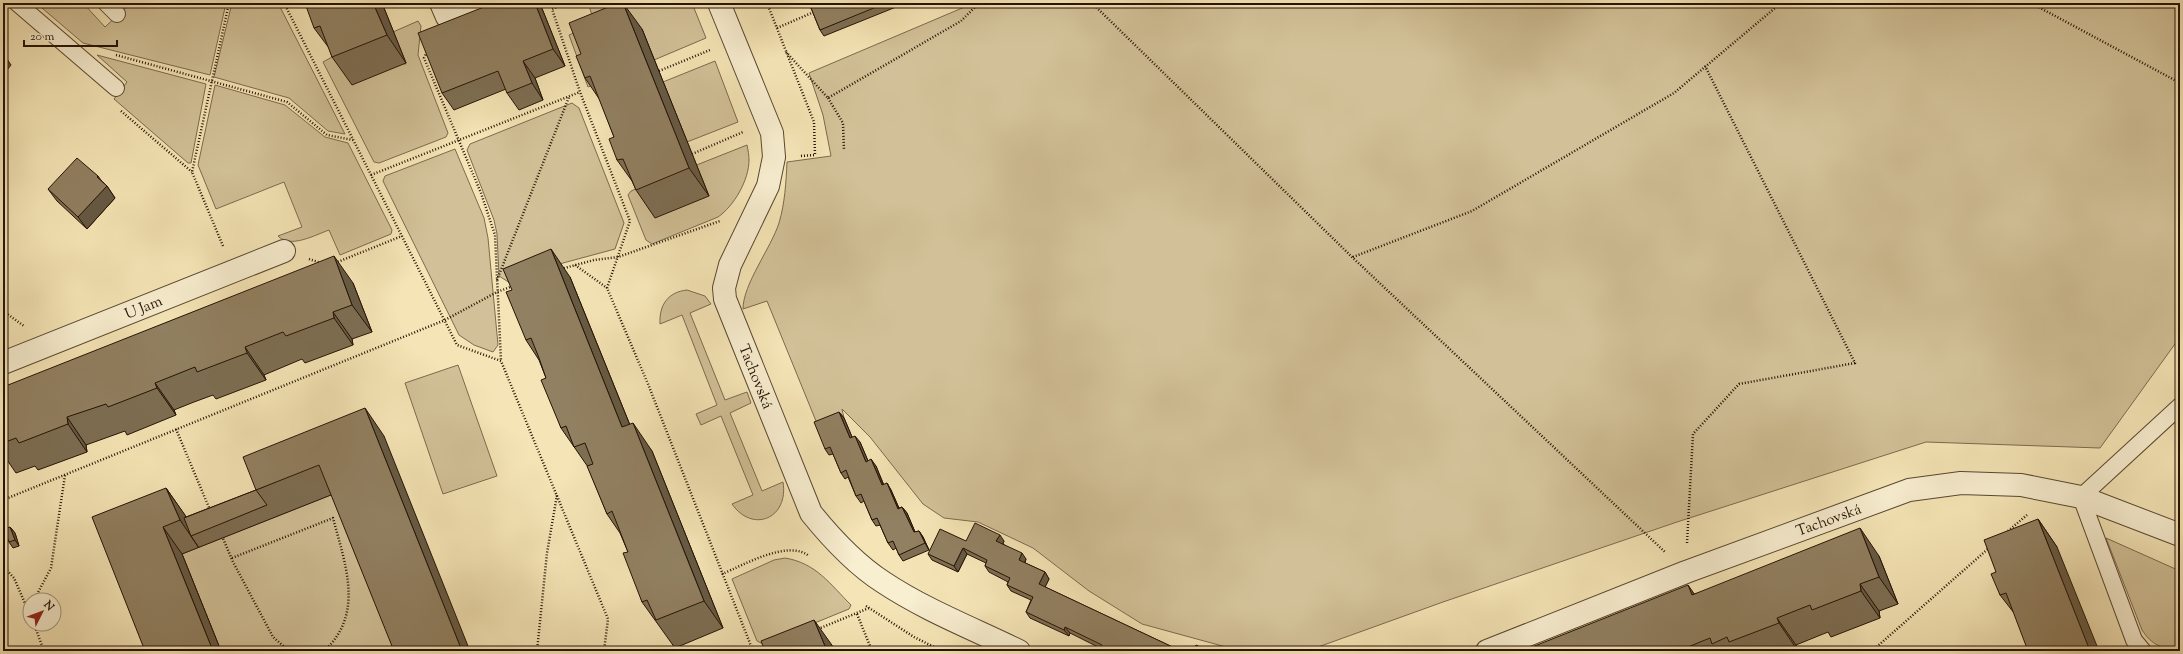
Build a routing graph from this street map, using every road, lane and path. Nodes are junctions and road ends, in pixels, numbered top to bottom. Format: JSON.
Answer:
{"nodes":[{"id":1,"x":17,"y":3,"type":"edge"},
{"id":2,"x":229,"y":3,"type":"edge"},
{"id":3,"x":284,"y":3,"type":"edge"},
{"id":4,"x":441,"y":3,"type":"edge"},
{"id":5,"x":484,"y":3,"type":"edge"},
{"id":6,"x":567,"y":3,"type":"edge"},
{"id":7,"x":719,"y":3,"type":"edge"},
{"id":8,"x":767,"y":3,"type":"edge"},
{"id":9,"x":979,"y":3,"type":"edge"},
{"id":10,"x":1092,"y":3,"type":"edge"},
{"id":11,"x":1781,"y":3,"type":"edge"},
{"id":12,"x":2031,"y":3,"type":"edge"},
{"id":13,"x":814,"y":12,"type":"edge"},
{"id":14,"x":777,"y":28,"type":"junction"},
{"id":15,"x":430,"y":44,"type":"edge"},
{"id":16,"x":714,"y":48,"type":"dead end"},
{"id":17,"x":111,"y":54,"type":"dead end"},
{"id":18,"x":1705,"y":66,"type":"junction"},
{"id":19,"x":659,"y":71,"type":"dead end"},
{"id":20,"x":213,"y":81,"type":"junction"},
{"id":21,"x":2180,"y":83,"type":"edge"},
{"id":22,"x":116,"y":88,"type":"joint"},
{"id":23,"x":580,"y":92,"type":"junction"},
{"id":24,"x":569,"y":96,"type":"junction"},
{"id":25,"x":828,"y":98,"type":"junction"},
{"id":26,"x":747,"y":130,"type":"dead end"},
{"id":27,"x":353,"y":141,"type":"junction"},
{"id":28,"x":458,"y":141,"type":"junction"},
{"id":29,"x":844,"y":150,"type":"dead end"},
{"id":30,"x":692,"y":154,"type":"dead end"},
{"id":31,"x":192,"y":172,"type":"junction"},
{"id":32,"x":370,"y":174,"type":"junction"},
{"id":33,"x":723,"y":220,"type":"dead end"},
{"id":34,"x":402,"y":236,"type":"junction"},
{"id":35,"x":284,"y":251,"type":"dead end"},
{"id":36,"x":618,"y":257,"type":"junction"},
{"id":37,"x":1352,"y":257,"type":"junction"},
{"id":38,"x":575,"y":264,"type":"junction"},
{"id":39,"x":330,"y":265,"type":"edge"},
{"id":40,"x":556,"y":271,"type":"edge"},
{"id":41,"x":233,"y":272,"type":"junction"},
{"id":42,"x":496,"y":282,"type":"junction"},
{"id":43,"x":519,"y":284,"type":"edge"},
{"id":44,"x":607,"y":288,"type":"junction"},
{"id":45,"x":497,"y":292,"type":"junction"},
{"id":46,"x":3,"y":311,"type":"edge"},
{"id":47,"x":445,"y":320,"type":"junction"},
{"id":48,"x":22,"y":324,"type":"dead end"},
{"id":49,"x":501,"y":361,"type":"junction"},
{"id":50,"x":3,"y":363,"type":"edge"},
{"id":51,"x":2180,"y":406,"type":"edge"},
{"id":52,"x":176,"y":429,"type":"junction"},
{"id":53,"x":65,"y":475,"type":"junction"},
{"id":54,"x":2054,"y":491,"type":"junction"},
{"id":55,"x":557,"y":495,"type":"junction"},
{"id":56,"x":2081,"y":497,"type":"junction"},
{"id":57,"x":3,"y":500,"type":"edge"},
{"id":58,"x":211,"y":512,"type":"edge"},
{"id":59,"x":220,"y":532,"type":"edge"},
{"id":60,"x":2007,"y":532,"type":"edge"},
{"id":61,"x":2180,"y":535,"type":"edge"},
{"id":62,"x":1990,"y":548,"type":"edge"},
{"id":63,"x":232,"y":558,"type":"junction"},
{"id":64,"x":813,"y":559,"type":"dead end"},
{"id":65,"x":3,"y":566,"type":"edge"},
{"id":66,"x":1686,"y":572,"type":"junction"},
{"id":67,"x":722,"y":574,"type":"junction"},
{"id":68,"x":38,"y":592,"type":"edge"},
{"id":69,"x":22,"y":596,"type":"edge"},
{"id":70,"x":864,"y":604,"type":"dead end"},
{"id":71,"x":869,"y":608,"type":"junction"},
{"id":72,"x":857,"y":614,"type":"junction"},
{"id":73,"x":814,"y":631,"type":"edge"},
{"id":74,"x":37,"y":632,"type":"edge"},
{"id":75,"x":44,"y":651,"type":"edge"},
{"id":76,"x":289,"y":651,"type":"edge"},
{"id":77,"x":324,"y":651,"type":"edge"},
{"id":78,"x":537,"y":651,"type":"edge"},
{"id":79,"x":604,"y":651,"type":"edge"},
{"id":80,"x":753,"y":651,"type":"edge"},
{"id":81,"x":872,"y":651,"type":"edge"},
{"id":82,"x":942,"y":651,"type":"edge"},
{"id":83,"x":1019,"y":651,"type":"edge"},
{"id":84,"x":1487,"y":651,"type":"edge"},
{"id":85,"x":1872,"y":651,"type":"edge"},
{"id":86,"x":2143,"y":651,"type":"edge"}],
"edges":[{"from":1,"to":22,"type":"lane"},
{"from":2,"to":20,"type":"path"},
{"from":3,"to":27,"type":"path"},
{"from":4,"to":5,"type":"street"},
{"from":6,"to":23,"type":"path"},
{"from":7,"to":83,"type":"street","name":"Tachovská"},
{"from":8,"to":14,"type":"path"},
{"from":9,"to":25,"type":"path"},
{"from":10,"to":37,"type":"path"},
{"from":11,"to":18,"type":"path"},
{"from":12,"to":21,"type":"path"},
{"from":13,"to":14,"type":"path"},
{"from":14,"to":25,"type":"path"},
{"from":15,"to":28,"type":"path"},
{"from":16,"to":19,"type":"path"},
{"from":17,"to":20,"type":"path"},
{"from":18,"to":37,"type":"path"},
{"from":18,"to":66,"type":"path"},
{"from":20,"to":27,"type":"path"},
{"from":20,"to":31,"type":"path"},
{"from":22,"to":31,"type":"path"},
{"from":23,"to":24,"type":"path"},
{"from":23,"to":36,"type":"path"},
{"from":24,"to":28,"type":"path"},
{"from":24,"to":42,"type":"path"},
{"from":25,"to":29,"type":"path"},
{"from":26,"to":30,"type":"path"},
{"from":27,"to":32,"type":"path"},
{"from":28,"to":32,"type":"path"},
{"from":28,"to":42,"type":"path"},
{"from":31,"to":41,"type":"path"},
{"from":32,"to":34,"type":"path"},
{"from":33,"to":36,"type":"path"},
{"from":34,"to":39,"type":"path"},
{"from":34,"to":47,"type":"path"},
{"from":35,"to":41,"type":"street","name":"U Jam"},
{"from":36,"to":38,"type":"path"},
{"from":36,"to":44,"type":"path"},
{"from":37,"to":66,"type":"path"},
{"from":38,"to":40,"type":"path"},
{"from":38,"to":44,"type":"path"},
{"from":41,"to":50,"type":"street","name":"U Jam"},
{"from":42,"to":45,"type":"path"},
{"from":43,"to":45,"type":"path"},
{"from":44,"to":67,"type":"path"},
{"from":45,"to":47,"type":"path"},
{"from":45,"to":49,"type":"path"},
{"from":46,"to":48,"type":"path"},
{"from":47,"to":49,"type":"path"},
{"from":47,"to":52,"type":"path"},
{"from":49,"to":55,"type":"path"},
{"from":51,"to":56,"type":"lane"},
{"from":52,"to":53,"type":"path"},
{"from":52,"to":58,"type":"path"},
{"from":53,"to":57,"type":"path"},
{"from":53,"to":68,"type":"path"},
{"from":54,"to":56,"type":"street","name":"Tachovská"},
{"from":54,"to":60,"type":"path"},
{"from":54,"to":66,"type":"street","name":"Tachovská"},
{"from":55,"to":78,"type":"path"},
{"from":55,"to":79,"type":"path"},
{"from":56,"to":61,"type":"street","name":"Tachovská"},
{"from":56,"to":86,"type":"lane"},
{"from":59,"to":63,"type":"path"},
{"from":62,"to":85,"type":"path"},
{"from":63,"to":76,"type":"path"},
{"from":63,"to":77,"type":"path"},
{"from":64,"to":67,"type":"path"},
{"from":65,"to":69,"type":"path"},
{"from":66,"to":84,"type":"street","name":"Tachovská"},
{"from":67,"to":80,"type":"path"},
{"from":70,"to":71,"type":"path"},
{"from":71,"to":72,"type":"path"},
{"from":71,"to":82,"type":"path"},
{"from":72,"to":73,"type":"path"},
{"from":72,"to":81,"type":"path"},
{"from":74,"to":75,"type":"path"}]}
